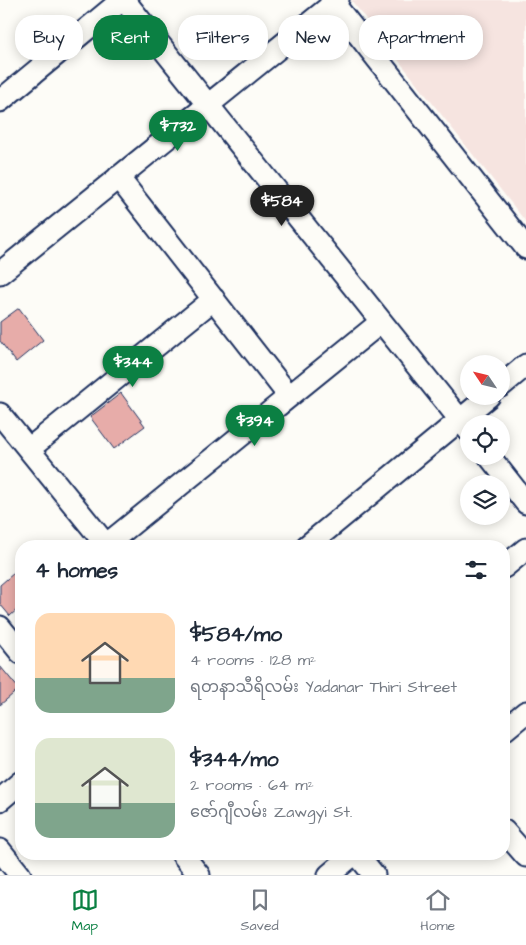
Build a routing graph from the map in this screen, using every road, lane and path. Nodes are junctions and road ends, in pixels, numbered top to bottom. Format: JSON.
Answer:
{"nodes":[{"id":1,"x":123,"y":0,"type":"edge"},
{"id":2,"x":335,"y":1,"type":"edge"},
{"id":3,"x":0,"y":101,"type":"edge"},
{"id":4,"x":208,"y":105,"type":"junction"},
{"id":5,"x":118,"y":177,"type":"junction"},
{"id":6,"x":526,"y":248,"type":"edge"},
{"id":7,"x":0,"y":273,"type":"edge"},
{"id":8,"x":214,"y":299,"type":"junction"},
{"id":9,"x":381,"y":322,"type":"junction"},
{"id":10,"x":526,"y":365,"type":"edge"},
{"id":11,"x":510,"y":378,"type":"edge"},
{"id":12,"x":290,"y":396,"type":"junction"},
{"id":13,"x":481,"y":405,"type":"edge"},
{"id":14,"x":0,"y":414,"type":"edge"},
{"id":15,"x":473,"y":415,"type":"edge"},
{"id":16,"x":460,"y":421,"type":"edge"},
{"id":17,"x":460,"y":429,"type":"edge"},
{"id":18,"x":28,"y":449,"type":"junction"},
{"id":19,"x":496,"y":465,"type":"edge"},
{"id":20,"x":526,"y":503,"type":"edge"},
{"id":21,"x":103,"y":540,"type":"edge"},
{"id":22,"x":113,"y":540,"type":"edge"},
{"id":23,"x":315,"y":540,"type":"edge"},
{"id":24,"x":526,"y":549,"type":"edge"},
{"id":25,"x":510,"y":561,"type":"edge"},
{"id":26,"x":0,"y":626,"type":"edge"},
{"id":27,"x":15,"y":645,"type":"edge"},
{"id":28,"x":526,"y":712,"type":"edge"},
{"id":29,"x":510,"y":725,"type":"edge"},
{"id":30,"x":15,"y":787,"type":"edge"},
{"id":31,"x":0,"y":800,"type":"edge"},
{"id":32,"x":510,"y":838,"type":"edge"},
{"id":33,"x":0,"y":850,"type":"edge"},
{"id":34,"x":526,"y":856,"type":"edge"},
{"id":35,"x":187,"y":860,"type":"edge"},
{"id":36,"x":348,"y":860,"type":"edge"},
{"id":37,"x":361,"y":860,"type":"edge"},
{"id":38,"x":20,"y":875,"type":"edge"},
{"id":39,"x":199,"y":875,"type":"edge"},
{"id":40,"x":329,"y":875,"type":"edge"},
{"id":41,"x":374,"y":875,"type":"edge"}],
"edges":[{"from":1,"to":3,"type":"street"},
{"from":1,"to":4,"type":"street"},
{"from":2,"to":4,"type":"street"},
{"from":2,"to":6,"type":"street"},
{"from":4,"to":5,"type":"street"},
{"from":4,"to":9,"type":"street"},
{"from":5,"to":7,"type":"street"},
{"from":5,"to":8,"type":"street"},
{"from":8,"to":12,"type":"street"},
{"from":8,"to":18,"type":"street"},
{"from":9,"to":12,"type":"street"},
{"from":9,"to":16,"type":"street"},
{"from":10,"to":11,"type":"street"},
{"from":12,"to":22,"type":"street"},
{"from":13,"to":15,"type":"street"},
{"from":14,"to":18,"type":"street"},
{"from":17,"to":23,"type":"street"},
{"from":18,"to":21,"type":"street"},
{"from":19,"to":20,"type":"street"},
{"from":24,"to":25,"type":"street"},
{"from":26,"to":27,"type":"street"},
{"from":28,"to":29,"type":"street"},
{"from":30,"to":31,"type":"street"},
{"from":32,"to":34,"type":"street"},
{"from":33,"to":38,"type":"street"},
{"from":35,"to":39,"type":"street"},
{"from":36,"to":40,"type":"street"},
{"from":37,"to":41,"type":"street"}]}
